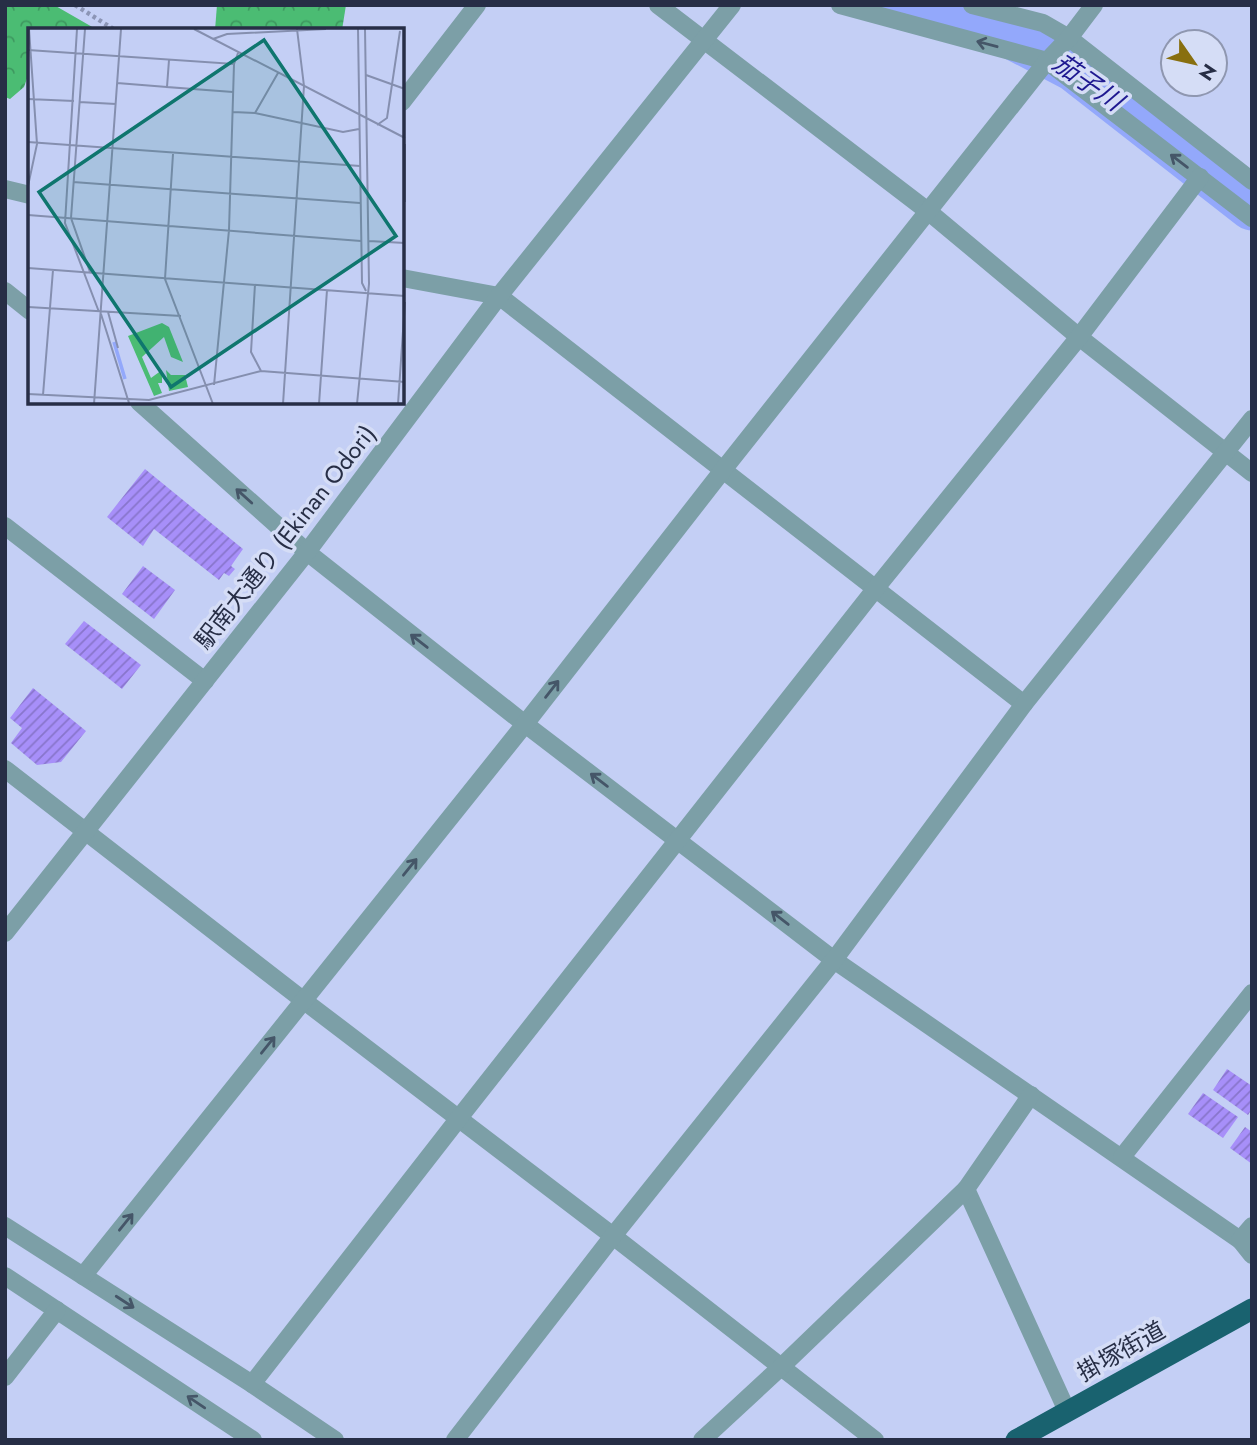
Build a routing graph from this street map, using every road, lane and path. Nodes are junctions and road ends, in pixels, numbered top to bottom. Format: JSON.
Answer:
{"nodes":[{"id":1,"x":75,"y":5,"type":"edge"},
{"id":2,"x":477,"y":5,"type":"edge"},
{"id":3,"x":659,"y":5,"type":"edge"},
{"id":4,"x":732,"y":5,"type":"edge"},
{"id":5,"x":840,"y":5,"type":"edge"},
{"id":6,"x":972,"y":5,"type":"edge"},
{"id":7,"x":1094,"y":5,"type":"edge"},
{"id":8,"x":112,"y":28,"type":"edge"},
{"id":9,"x":1069,"y":38,"type":"junction"},
{"id":10,"x":705,"y":41,"type":"junction"},
{"id":11,"x":1047,"y":61,"type":"junction"},
{"id":12,"x":404,"y":99,"type":"edge"},
{"id":13,"x":1200,"y":177,"type":"junction"},
{"id":14,"x":1252,"y":181,"type":"edge"},
{"id":15,"x":5,"y":189,"type":"edge"},
{"id":16,"x":28,"y":195,"type":"edge"},
{"id":17,"x":929,"y":212,"type":"junction"},
{"id":18,"x":1252,"y":218,"type":"edge"},
{"id":19,"x":404,"y":278,"type":"edge"},
{"id":20,"x":5,"y":291,"type":"edge"},
{"id":21,"x":499,"y":296,"type":"junction"},
{"id":22,"x":28,"y":309,"type":"edge"},
{"id":23,"x":1079,"y":337,"type":"junction"},
{"id":24,"x":141,"y":404,"type":"edge"},
{"id":25,"x":1252,"y":419,"type":"edge"},
{"id":26,"x":1226,"y":453,"type":"junction"},
{"id":27,"x":723,"y":470,"type":"junction"},
{"id":28,"x":1252,"y":473,"type":"edge"},
{"id":29,"x":5,"y":526,"type":"edge"},
{"id":30,"x":307,"y":552,"type":"junction"},
{"id":31,"x":876,"y":588,"type":"junction"},
{"id":32,"x":205,"y":681,"type":"junction"},
{"id":33,"x":1024,"y":704,"type":"junction"},
{"id":34,"x":524,"y":724,"type":"junction"},
{"id":35,"x":5,"y":769,"type":"edge"},
{"id":36,"x":86,"y":832,"type":"junction"},
{"id":37,"x":679,"y":840,"type":"junction"},
{"id":38,"x":5,"y":933,"type":"edge"},
{"id":39,"x":834,"y":960,"type":"junction"},
{"id":40,"x":1252,"y":993,"type":"edge"},
{"id":41,"x":303,"y":1000,"type":"junction"},
{"id":42,"x":1031,"y":1095,"type":"junction"},
{"id":43,"x":459,"y":1118,"type":"junction"},
{"id":44,"x":1122,"y":1157,"type":"junction"},
{"id":45,"x":966,"y":1189,"type":"junction"},
{"id":46,"x":5,"y":1226,"type":"edge"},
{"id":47,"x":1246,"y":1233,"type":"edge"},
{"id":48,"x":613,"y":1236,"type":"junction"},
{"id":49,"x":1252,"y":1255,"type":"edge"},
{"id":50,"x":5,"y":1276,"type":"edge"},
{"id":51,"x":83,"y":1276,"type":"junction"},
{"id":52,"x":1252,"y":1309,"type":"edge"},
{"id":53,"x":57,"y":1310,"type":"junction"},
{"id":54,"x":781,"y":1367,"type":"junction"},
{"id":55,"x":5,"y":1377,"type":"edge"},
{"id":56,"x":252,"y":1384,"type":"junction"},
{"id":57,"x":1067,"y":1411,"type":"junction"},
{"id":58,"x":253,"y":1440,"type":"edge"},
{"id":59,"x":335,"y":1440,"type":"edge"},
{"id":60,"x":455,"y":1440,"type":"edge"},
{"id":61,"x":702,"y":1440,"type":"edge"},
{"id":62,"x":875,"y":1440,"type":"edge"},
{"id":63,"x":1016,"y":1440,"type":"edge"}],
"edges":[{"from":1,"to":8,"type":"path"},
{"from":2,"to":12,"type":"street"},
{"from":3,"to":10,"type":"street"},
{"from":4,"to":10,"type":"street","name":"駅南大通り (Ekinan Odori)"},
{"from":11,"to":5,"type":"street","one_way":true},
{"from":6,"to":9,"type":"street"},
{"from":7,"to":9,"type":"street"},
{"from":9,"to":11,"type":"street"},
{"from":9,"to":14,"type":"street"},
{"from":10,"to":17,"type":"street"},
{"from":10,"to":21,"type":"street","name":"駅南大通り (Ekinan Odori)"},
{"from":13,"to":11,"type":"street","one_way":true},
{"from":11,"to":17,"type":"street"},
{"from":13,"to":18,"type":"street"},
{"from":13,"to":23,"type":"street"},
{"from":15,"to":16,"type":"street"},
{"from":17,"to":23,"type":"street"},
{"from":17,"to":27,"type":"street"},
{"from":19,"to":21,"type":"street"},
{"from":20,"to":22,"type":"street"},
{"from":21,"to":27,"type":"street"},
{"from":21,"to":30,"type":"street","name":"駅南大通り (Ekinan Odori)"},
{"from":23,"to":26,"type":"street"},
{"from":23,"to":31,"type":"street"},
{"from":30,"to":24,"type":"street","one_way":true},
{"from":25,"to":26,"type":"street"},
{"from":26,"to":28,"type":"street"},
{"from":26,"to":33,"type":"street"},
{"from":27,"to":31,"type":"street"},
{"from":34,"to":27,"type":"street","one_way":true},
{"from":29,"to":32,"type":"street"},
{"from":30,"to":32,"type":"street","name":"駅南大通り (Ekinan Odori)"},
{"from":34,"to":30,"type":"street","one_way":true},
{"from":31,"to":33,"type":"street"},
{"from":31,"to":37,"type":"street"},
{"from":32,"to":36,"type":"street","name":"駅南大通り (Ekinan Odori)"},
{"from":33,"to":39,"type":"street"},
{"from":37,"to":34,"type":"street","one_way":true},
{"from":41,"to":34,"type":"street","one_way":true},
{"from":35,"to":36,"type":"street"},
{"from":36,"to":38,"type":"street","name":"駅南大通り (Ekinan Odori)"},
{"from":36,"to":41,"type":"street"},
{"from":39,"to":37,"type":"street","one_way":true},
{"from":37,"to":43,"type":"street"},
{"from":39,"to":42,"type":"street"},
{"from":39,"to":48,"type":"street"},
{"from":40,"to":44,"type":"street"},
{"from":41,"to":43,"type":"street"},
{"from":51,"to":41,"type":"street","one_way":true},
{"from":42,"to":44,"type":"street"},
{"from":42,"to":45,"type":"street"},
{"from":43,"to":48,"type":"street"},
{"from":43,"to":56,"type":"street"},
{"from":44,"to":47,"type":"street"},
{"from":45,"to":54,"type":"street"},
{"from":45,"to":57,"type":"street"},
{"from":46,"to":51,"type":"street"},
{"from":47,"to":49,"type":"street"},
{"from":48,"to":54,"type":"street"},
{"from":48,"to":60,"type":"street"},
{"from":50,"to":53,"type":"street"},
{"from":51,"to":56,"type":"street","one_way":true},
{"from":52,"to":57,"type":"highway","name":"掛塚街道"},
{"from":53,"to":55,"type":"street"},
{"from":58,"to":53,"type":"street","one_way":true},
{"from":54,"to":61,"type":"street"},
{"from":54,"to":62,"type":"street"},
{"from":56,"to":59,"type":"street"},
{"from":57,"to":63,"type":"highway","name":"掛塚街道"}]}
